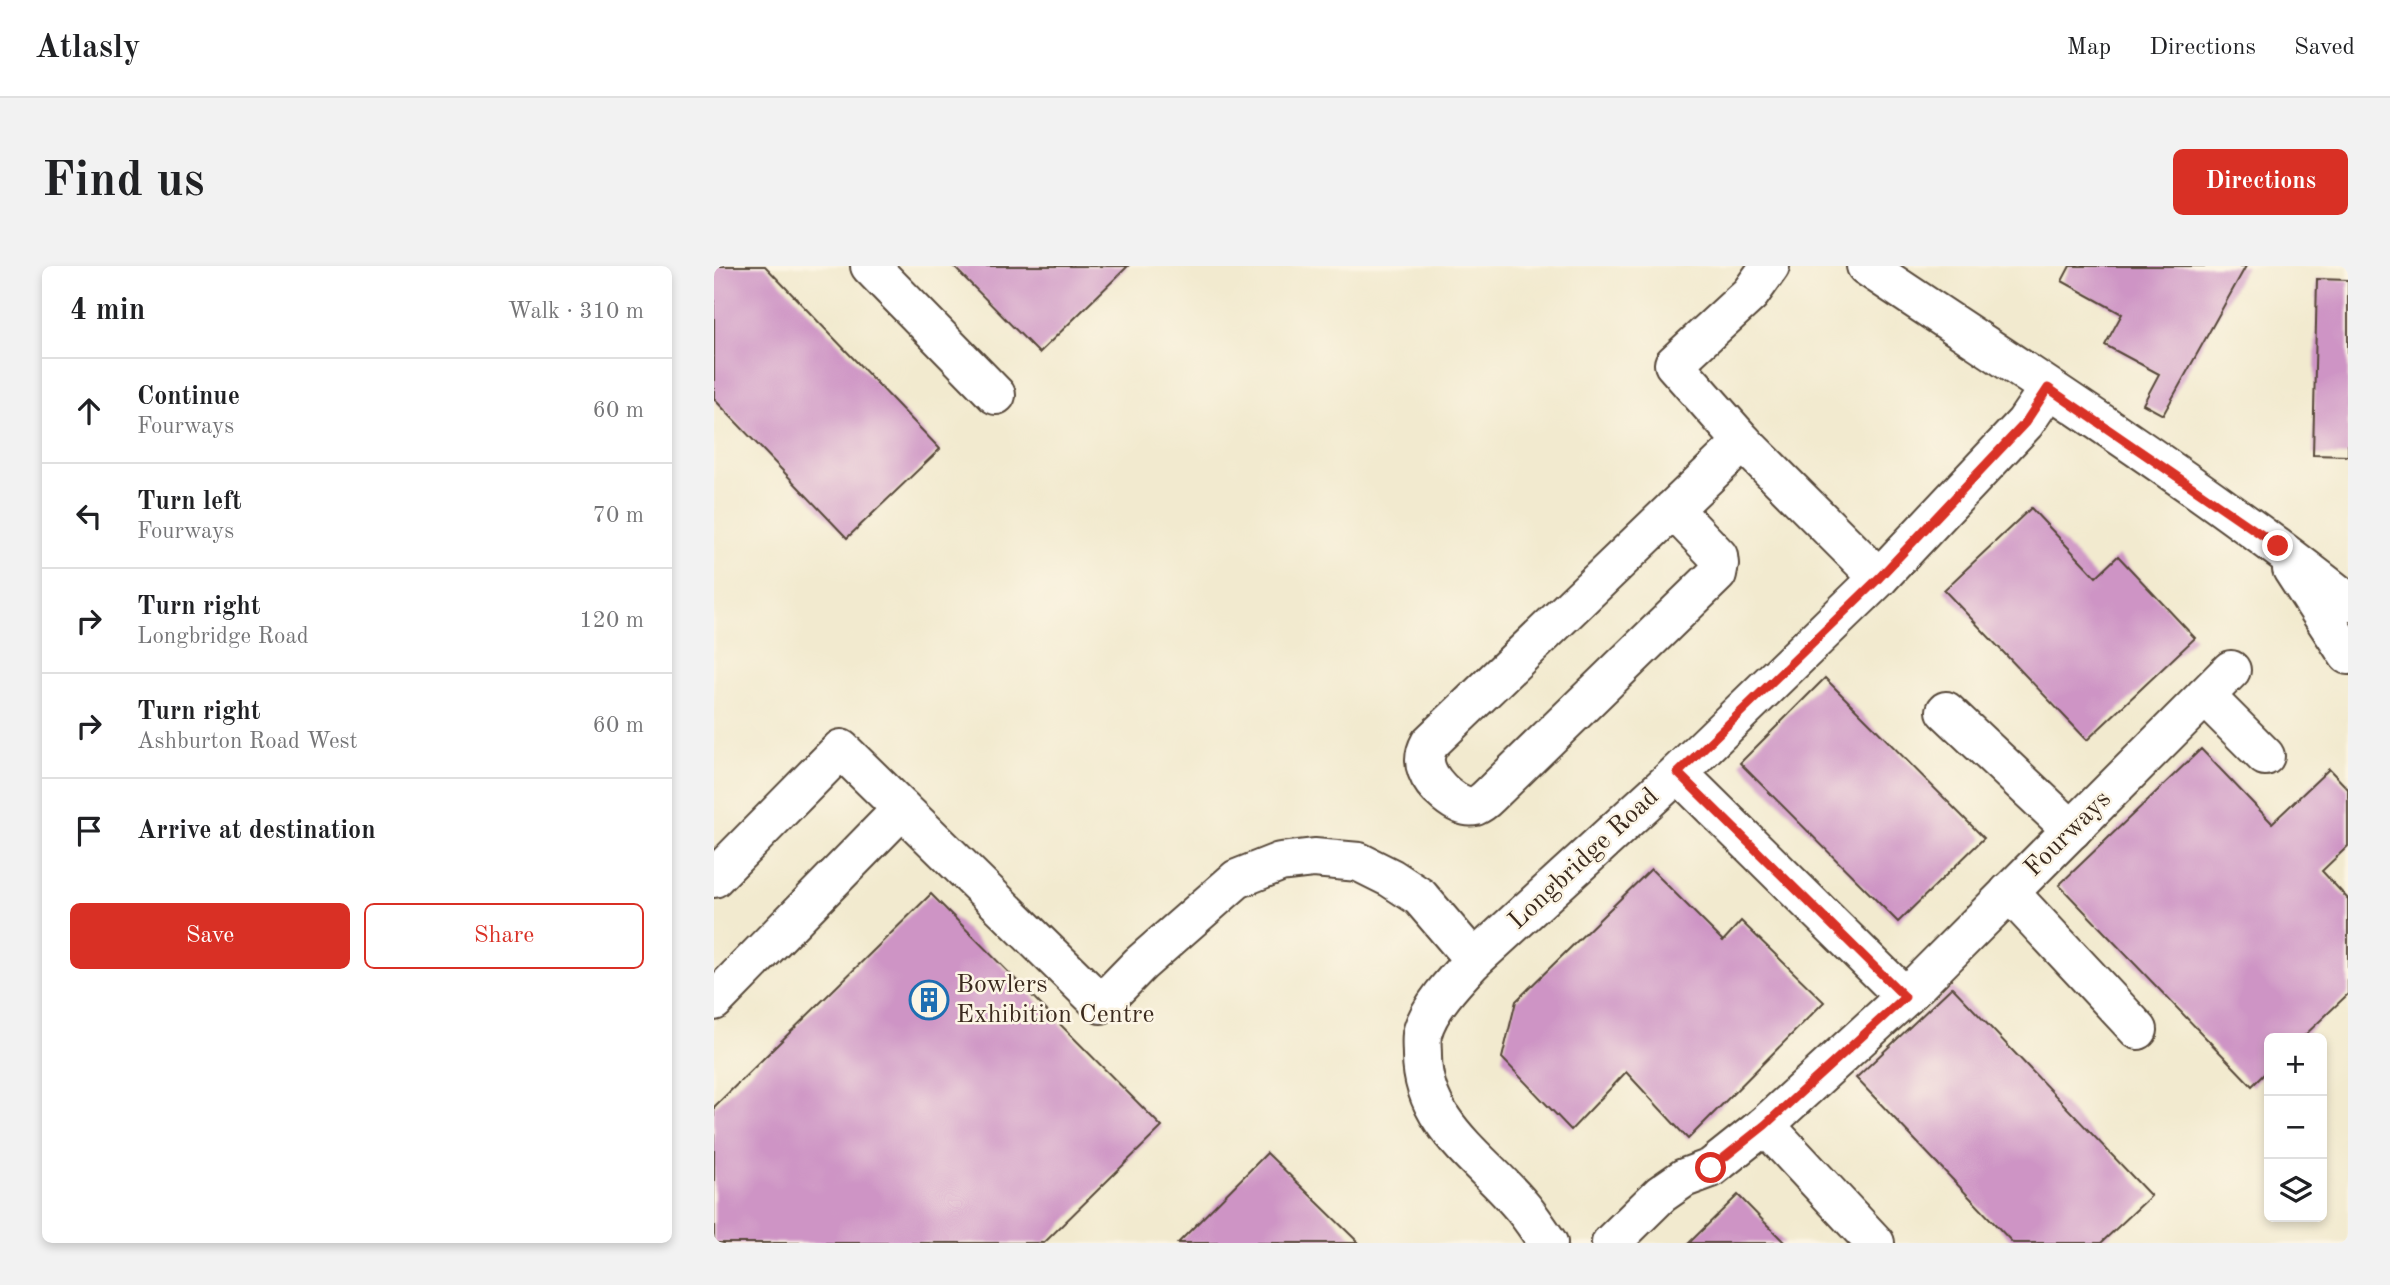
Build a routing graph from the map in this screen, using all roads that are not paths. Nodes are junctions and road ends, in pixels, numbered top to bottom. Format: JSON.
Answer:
{"nodes":[{"id":1,"x":870,"y":266,"type":"edge"},
{"id":2,"x":1770,"y":266,"type":"edge"},
{"id":3,"x":1866,"y":266,"type":"edge"},
{"id":4,"x":2048,"y":388,"type":"junction"},
{"id":5,"x":996,"y":395,"type":"dead end"},
{"id":6,"x":1743,"y":442,"type":"junction"},
{"id":7,"x":1672,"y":509,"type":"junction"},
{"id":8,"x":2278,"y":546,"type":"junction"},
{"id":9,"x":1879,"y":578,"type":"junction"},
{"id":10,"x":2348,"y":602,"type":"edge"},
{"id":11,"x":2348,"y":655,"type":"edge"},
{"id":12,"x":1946,"y":711,"type":"dead end"},
{"id":13,"x":2265,"y":756,"type":"dead end"},
{"id":14,"x":1678,"y":773,"type":"junction"},
{"id":15,"x":902,"y":809,"type":"junction"},
{"id":16,"x":2071,"y":830,"type":"junction"},
{"id":17,"x":714,"y":878,"type":"edge"},
{"id":18,"x":2009,"y":892,"type":"junction"},
{"id":19,"x":1474,"y":960,"type":"junction"},
{"id":20,"x":1905,"y":997,"type":"junction"},
{"id":21,"x":714,"y":1000,"type":"edge"},
{"id":22,"x":2138,"y":1030,"type":"dead end"},
{"id":23,"x":1765,"y":1125,"type":"junction"},
{"id":24,"x":1548,"y":1243,"type":"edge"},
{"id":25,"x":1611,"y":1243,"type":"edge"},
{"id":26,"x":1875,"y":1243,"type":"edge"}],
"edges":[{"from":1,"to":5,"type":"street"},
{"from":2,"to":6,"type":"street"},
{"from":3,"to":4,"type":"street"},
{"from":4,"to":8,"type":"street"},
{"from":4,"to":9,"type":"street","name":"Longbridge Road"},
{"from":6,"to":7,"type":"street"},
{"from":6,"to":9,"type":"street"},
{"from":7,"to":7,"type":"street"},
{"from":8,"to":10,"type":"street"},
{"from":8,"to":11,"type":"street"},
{"from":9,"to":14,"type":"street","name":"Longbridge Road"},
{"from":12,"to":16,"type":"street"},
{"from":13,"to":16,"type":"street","name":"Fourways"},
{"from":14,"to":19,"type":"street","name":"Longbridge Road"},
{"from":14,"to":20,"type":"street"},
{"from":15,"to":17,"type":"street"},
{"from":15,"to":19,"type":"street"},
{"from":15,"to":21,"type":"street"},
{"from":16,"to":18,"type":"street","name":"Fourways"},
{"from":18,"to":20,"type":"street","name":"Fourways"},
{"from":18,"to":22,"type":"street"},
{"from":19,"to":24,"type":"street","name":"Longbridge Road"},
{"from":20,"to":23,"type":"street","name":"Fourways"},
{"from":23,"to":25,"type":"street","name":"Fourways"},
{"from":23,"to":26,"type":"street"}]}
